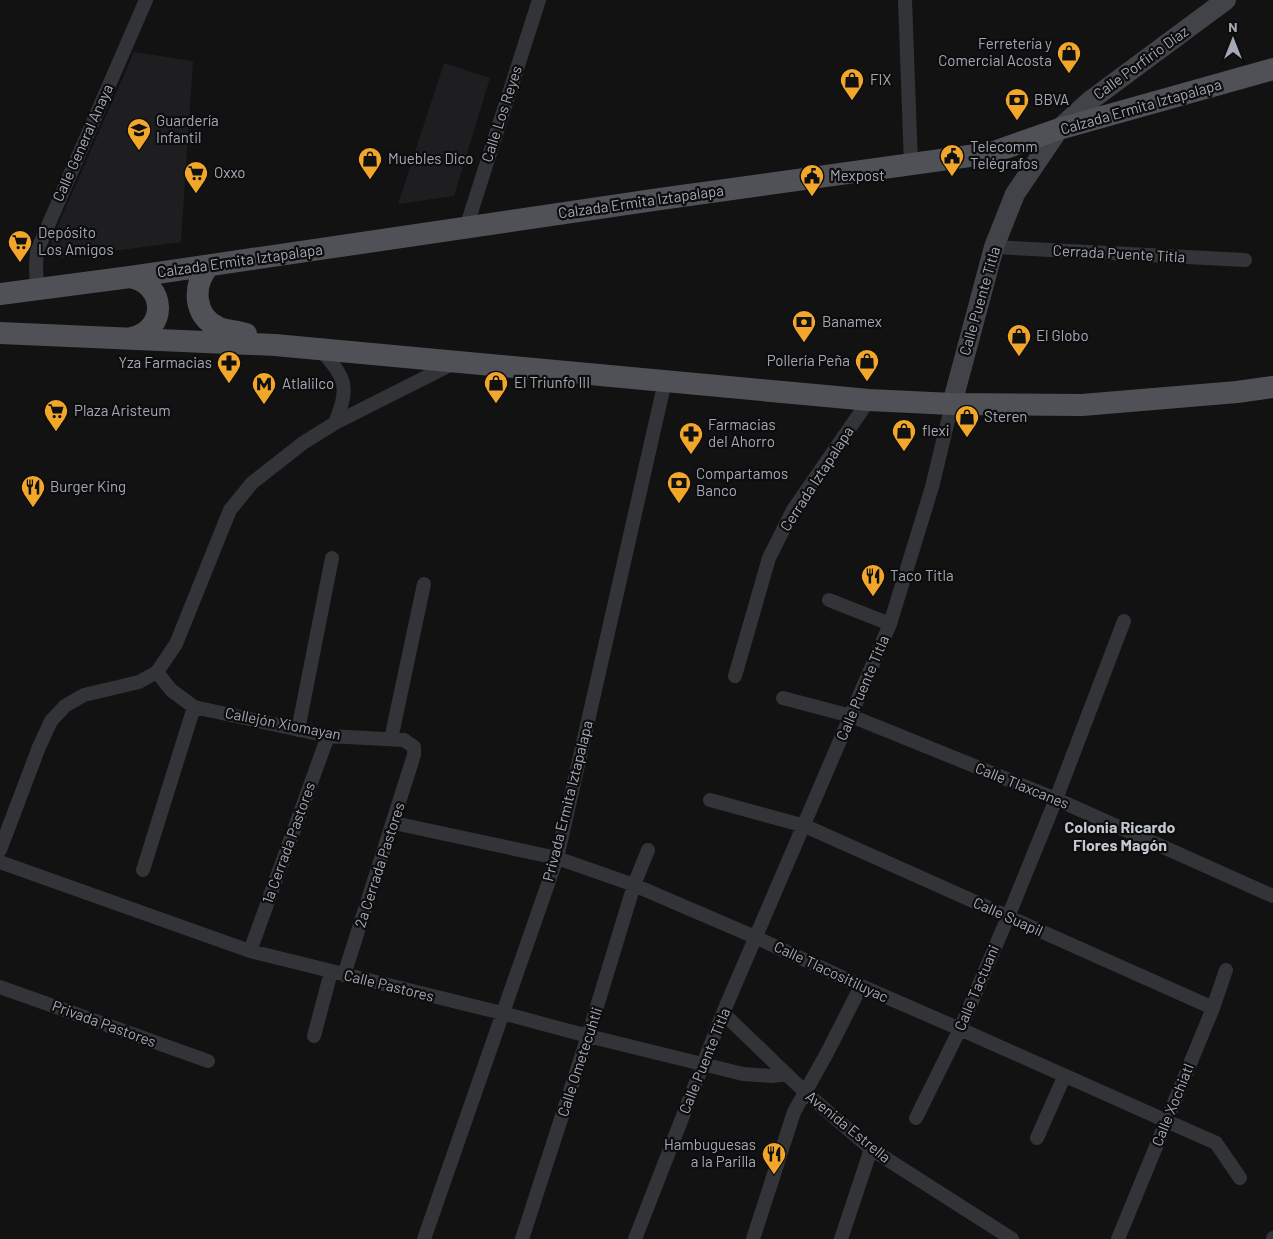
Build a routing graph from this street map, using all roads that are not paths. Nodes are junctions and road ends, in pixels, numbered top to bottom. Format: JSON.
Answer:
{"nodes":[{"id":1,"x":146,"y":0,"type":"edge"},
{"id":2,"x":539,"y":0,"type":"edge"},
{"id":3,"x":905,"y":0,"type":"edge"},
{"id":4,"x":1226,"y":0,"type":"edge"},
{"id":5,"x":1209,"y":7,"type":"edge"},
{"id":6,"x":1273,"y":69,"type":"edge"},
{"id":7,"x":1059,"y":129,"type":"junction"},
{"id":8,"x":911,"y":164,"type":"junction"},
{"id":9,"x":466,"y":228,"type":"junction"},
{"id":10,"x":994,"y":247,"type":"junction"},
{"id":11,"x":1245,"y":260,"type":"dead end"},
{"id":12,"x":209,"y":266,"type":"junction"},
{"id":13,"x":130,"y":277,"type":"junction"},
{"id":14,"x":37,"y":290,"type":"junction"},
{"id":15,"x":0,"y":294,"type":"edge"},
{"id":16,"x":0,"y":333,"type":"edge"},
{"id":17,"x":132,"y":338,"type":"junction"},
{"id":18,"x":275,"y":345,"type":"junction"},
{"id":19,"x":320,"y":349,"type":"junction"},
{"id":20,"x":455,"y":362,"type":"junction"},
{"id":21,"x":665,"y":381,"type":"junction"},
{"id":22,"x":1273,"y":387,"type":"edge"},
{"id":23,"x":869,"y":400,"type":"junction"},
{"id":24,"x":952,"y":404,"type":"junction"},
{"id":25,"x":335,"y":423,"type":"junction"},
{"id":26,"x":332,"y":558,"type":"dead end"},
{"id":27,"x":424,"y":584,"type":"dead end"},
{"id":28,"x":829,"y":600,"type":"dead end"},
{"id":29,"x":1124,"y":621,"type":"dead end"},
{"id":30,"x":890,"y":624,"type":"junction"},
{"id":31,"x":158,"y":672,"type":"junction"},
{"id":32,"x":735,"y":676,"type":"dead end"},
{"id":33,"x":783,"y":698,"type":"dead end"},
{"id":34,"x":194,"y":707,"type":"junction"},
{"id":35,"x":851,"y":716,"type":"junction"},
{"id":36,"x":298,"y":730,"type":"junction"},
{"id":37,"x":328,"y":736,"type":"junction"},
{"id":38,"x":391,"y":739,"type":"junction"},
{"id":39,"x":414,"y":755,"type":"joint"},
{"id":40,"x":1056,"y":799,"type":"junction"},
{"id":41,"x":710,"y":800,"type":"dead end"},
{"id":42,"x":394,"y":823,"type":"junction"},
{"id":43,"x":805,"y":826,"type":"junction"},
{"id":44,"x":0,"y":850,"type":"edge"},
{"id":45,"x":648,"y":850,"type":"dead end"},
{"id":46,"x":557,"y":858,"type":"junction"},
{"id":47,"x":0,"y":862,"type":"edge"},
{"id":48,"x":143,"y":870,"type":"dead end"},
{"id":49,"x":634,"y":885,"type":"junction"},
{"id":50,"x":1273,"y":896,"type":"edge"},
{"id":51,"x":1008,"y":917,"type":"junction"},
{"id":52,"x":755,"y":937,"type":"junction"},
{"id":53,"x":250,"y":951,"type":"junction"},
{"id":54,"x":1226,"y":970,"type":"dead end"},
{"id":55,"x":337,"y":973,"type":"junction"},
{"id":56,"x":861,"y":986,"type":"junction"},
{"id":57,"x":0,"y":987,"type":"edge"},
{"id":58,"x":1213,"y":1008,"type":"junction"},
{"id":59,"x":502,"y":1013,"type":"junction"},
{"id":60,"x":723,"y":1014,"type":"junction"},
{"id":61,"x":960,"y":1029,"type":"junction"},
{"id":62,"x":314,"y":1036,"type":"dead end"},
{"id":63,"x":588,"y":1036,"type":"junction"},
{"id":64,"x":208,"y":1061,"type":"dead end"},
{"id":65,"x":703,"y":1063,"type":"junction"},
{"id":66,"x":787,"y":1074,"type":"junction"},
{"id":67,"x":1064,"y":1076,"type":"junction"},
{"id":68,"x":805,"y":1092,"type":"junction"},
{"id":69,"x":916,"y":1118,"type":"dead end"},
{"id":70,"x":1167,"y":1121,"type":"junction"},
{"id":71,"x":1037,"y":1138,"type":"dead end"},
{"id":72,"x":871,"y":1149,"type":"junction"},
{"id":73,"x":1240,"y":1178,"type":"dead end"},
{"id":74,"x":424,"y":1239,"type":"edge"},
{"id":75,"x":522,"y":1239,"type":"edge"},
{"id":76,"x":635,"y":1239,"type":"edge"},
{"id":77,"x":753,"y":1239,"type":"edge"},
{"id":78,"x":841,"y":1239,"type":"edge"},
{"id":79,"x":1012,"y":1239,"type":"edge"},
{"id":80,"x":1118,"y":1239,"type":"edge"}],
"edges":[{"from":1,"to":14,"type":"street","name":"Calle General Anaya"},
{"from":2,"to":9,"type":"street","name":"Calle Los Reyes"},
{"from":3,"to":8,"type":"street"},
{"from":4,"to":5,"type":"street","name":"Calle Porfirio Díaz"},
{"from":5,"to":7,"type":"street","name":"Calle Porfirio Díaz"},
{"from":6,"to":7,"type":"main road","name":"Calzada Ermita Iztapalapa"},
{"from":7,"to":8,"type":"main road","name":"Calzada Ermita Iztapalapa"},
{"from":7,"to":10,"type":"street","name":"Calle Puente Titla"},
{"from":8,"to":9,"type":"main road","name":"Calzada Ermita Iztapalapa"},
{"from":9,"to":12,"type":"main road","name":"Calzada Ermita Iztapalapa"},
{"from":10,"to":11,"type":"street","name":"Cerrada Puente Titla"},
{"from":10,"to":24,"type":"street","name":"Calle Puente Titla"},
{"from":12,"to":13,"type":"main road","name":"Calzada Ermita Iztapalapa"},
{"from":12,"to":18,"type":"main road"},
{"from":13,"to":14,"type":"main road","name":"Calzada Ermita Iztapalapa"},
{"from":13,"to":17,"type":"main road"},
{"from":14,"to":15,"type":"main road","name":"Calzada Ermita Iztapalapa"},
{"from":16,"to":17,"type":"main road"},
{"from":17,"to":18,"type":"main road"},
{"from":18,"to":19,"type":"main road"},
{"from":19,"to":20,"type":"main road"},
{"from":19,"to":25,"type":"street"},
{"from":20,"to":21,"type":"main road"},
{"from":20,"to":25,"type":"street"},
{"from":21,"to":23,"type":"main road"},
{"from":21,"to":46,"type":"street","name":"Privada Ermita Iztapalapa"},
{"from":22,"to":24,"type":"main road"},
{"from":23,"to":24,"type":"main road"},
{"from":23,"to":32,"type":"street","name":"Cerrada Iztapalapa"},
{"from":24,"to":30,"type":"street","name":"Calle Puente Titla"},
{"from":25,"to":31,"type":"street"},
{"from":26,"to":36,"type":"street"},
{"from":27,"to":38,"type":"street"},
{"from":28,"to":30,"type":"street"},
{"from":29,"to":40,"type":"street","name":"Calle Tactuani"},
{"from":30,"to":35,"type":"street","name":"Calle Puente Titla"},
{"from":31,"to":34,"type":"street","name":"Callejón Xiomayan"},
{"from":31,"to":44,"type":"street"},
{"from":33,"to":35,"type":"street"},
{"from":34,"to":36,"type":"street","name":"Callejón Xiomayan"},
{"from":34,"to":48,"type":"street"},
{"from":35,"to":40,"type":"street","name":"Calle Tlaxcanes"},
{"from":35,"to":43,"type":"street","name":"Calle Puente Titla"},
{"from":36,"to":37,"type":"street","name":"Callejón Xiomayan"},
{"from":37,"to":38,"type":"street","name":"Callejón Xiomayan"},
{"from":37,"to":53,"type":"street","name":"1a Cerrada Pastores"},
{"from":38,"to":39,"type":"street","name":"Callejón Xiomayan"},
{"from":39,"to":42,"type":"street","name":"2a Cerrada Pastores"},
{"from":40,"to":50,"type":"street","name":"Calle Tlaxcanes"},
{"from":40,"to":51,"type":"street","name":"Calle Tactuani"},
{"from":41,"to":43,"type":"street","name":"Calle Suapil"},
{"from":42,"to":46,"type":"street","name":"Calle Tlacositiluyac"},
{"from":42,"to":55,"type":"street","name":"2a Cerrada Pastores"},
{"from":43,"to":51,"type":"street","name":"Calle Suapil"},
{"from":43,"to":52,"type":"street","name":"Calle Puente Titla"},
{"from":45,"to":49,"type":"street","name":"Calle Ometecuhtli"},
{"from":46,"to":49,"type":"street","name":"Calle Tlacositiluyac"},
{"from":46,"to":59,"type":"street","name":"Privada Ermita Iztapalapa"},
{"from":47,"to":53,"type":"street","name":"Calle Pastores"},
{"from":49,"to":52,"type":"street","name":"Calle Tlacositiluyac"},
{"from":49,"to":63,"type":"street","name":"Calle Ometecuhtli"},
{"from":51,"to":58,"type":"street","name":"Calle Suapil"},
{"from":51,"to":61,"type":"street","name":"Calle Tactuani"},
{"from":52,"to":56,"type":"street","name":"Calle Tlacositiluyac"},
{"from":52,"to":60,"type":"street","name":"Calle Puente Titla"},
{"from":53,"to":55,"type":"street","name":"Calle Pastores"},
{"from":54,"to":58,"type":"street","name":"Calle Xochiatl"},
{"from":55,"to":59,"type":"street","name":"Calle Pastores"},
{"from":55,"to":62,"type":"street","name":"2a Cerrada Pastores"},
{"from":56,"to":61,"type":"street","name":"Calle Tlacositiluyac"},
{"from":56,"to":68,"type":"street"},
{"from":57,"to":64,"type":"street","name":"Privada Pastores"},
{"from":58,"to":70,"type":"street","name":"Calle Xochiatl"},
{"from":59,"to":63,"type":"street","name":"Calle Pastores"},
{"from":59,"to":74,"type":"street","name":"Privada Ermita Iztapalapa"},
{"from":60,"to":65,"type":"street","name":"Calle Puente Titla"},
{"from":60,"to":66,"type":"street","name":"Avenida Estrella"},
{"from":61,"to":67,"type":"street","name":"Calle Tlacositiluyac"},
{"from":61,"to":69,"type":"street","name":"Calle Tactuani"},
{"from":63,"to":65,"type":"street","name":"Calle Pastores"},
{"from":63,"to":75,"type":"street","name":"Calle Ometecuhtli"},
{"from":65,"to":66,"type":"street","name":"Calle Pastores"},
{"from":65,"to":76,"type":"street","name":"Calle Puente Titla"},
{"from":66,"to":68,"type":"street","name":"Avenida Estrella"},
{"from":67,"to":70,"type":"street","name":"Calle Tlacositiluyac"},
{"from":67,"to":71,"type":"street"},
{"from":68,"to":72,"type":"street","name":"Avenida Estrella"},
{"from":68,"to":77,"type":"street"},
{"from":70,"to":73,"type":"street","name":"Calle Tlacositiluyac"},
{"from":70,"to":80,"type":"street","name":"Calle Xochiatl"},
{"from":72,"to":78,"type":"street"},
{"from":72,"to":79,"type":"street","name":"Avenida Estrella"}]}
